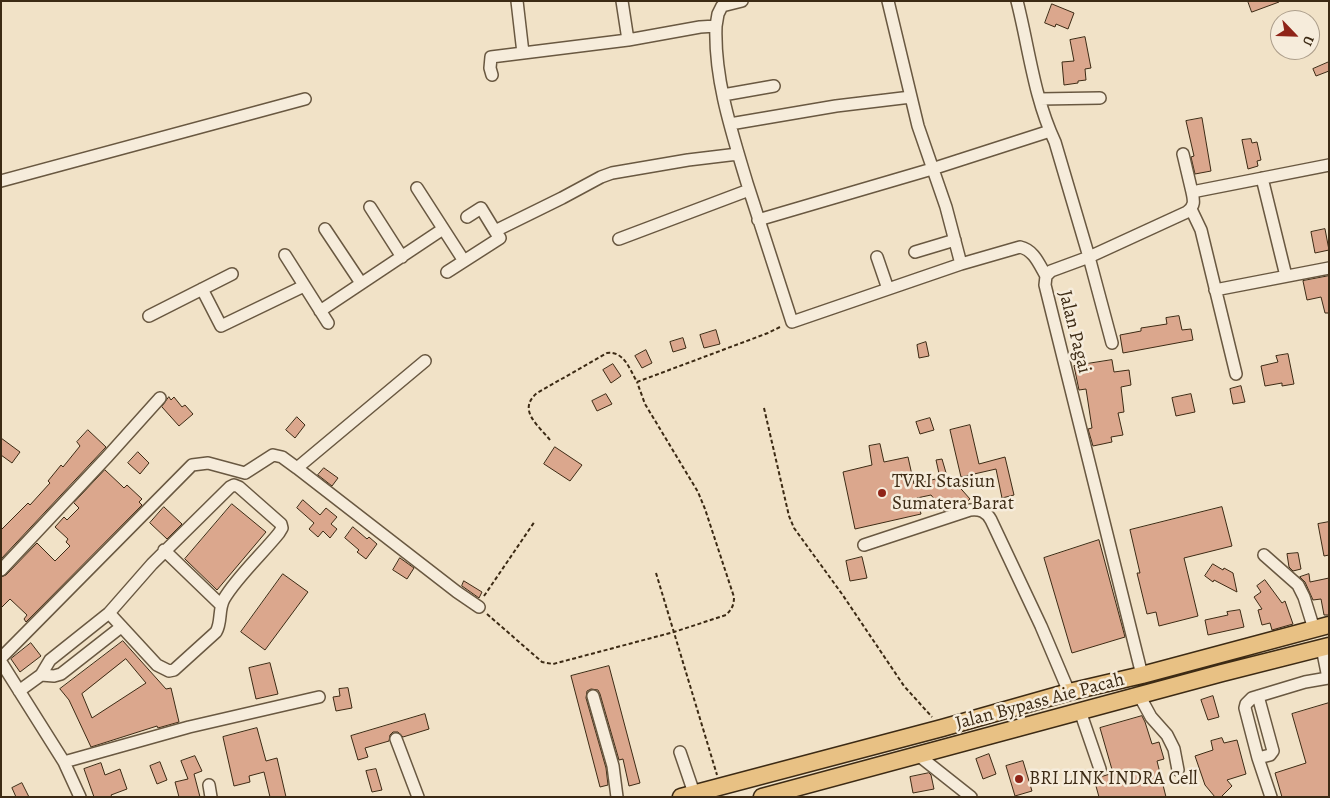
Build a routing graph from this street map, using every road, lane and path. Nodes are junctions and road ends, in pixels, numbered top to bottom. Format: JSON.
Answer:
{"nodes":[{"id":1,"x":517,"y":1,"type":"edge"},
{"id":2,"x":622,"y":1,"type":"edge"},
{"id":3,"x":742,"y":1,"type":"edge"},
{"id":4,"x":888,"y":1,"type":"edge"},
{"id":5,"x":1030,"y":1,"type":"edge"},
{"id":6,"x":1017,"y":3,"type":"edge"},
{"id":7,"x":716,"y":26,"type":"junction"},
{"id":8,"x":628,"y":40,"type":"junction"},
{"id":9,"x":523,"y":53,"type":"junction"},
{"id":10,"x":492,"y":75,"type":"dead end"},
{"id":11,"x":774,"y":86,"type":"dead end"},
{"id":12,"x":723,"y":95,"type":"junction"},
{"id":13,"x":911,"y":97,"type":"junction"},
{"id":14,"x":1100,"y":98,"type":"dead end"},
{"id":15,"x":305,"y":99,"type":"dead end"},
{"id":16,"x":1040,"y":99,"type":"junction"},
{"id":17,"x":730,"y":124,"type":"junction"},
{"id":18,"x":1050,"y":131,"type":"junction"},
{"id":19,"x":738,"y":154,"type":"junction"},
{"id":20,"x":1183,"y":154,"type":"dead end"},
{"id":21,"x":1329,"y":165,"type":"edge"},
{"id":22,"x":932,"y":168,"type":"junction"},
{"id":23,"x":1262,"y":178,"type":"junction"},
{"id":24,"x":1,"y":181,"type":"edge"},
{"id":25,"x":417,"y":188,"type":"dead end"},
{"id":26,"x":749,"y":190,"type":"junction"},
{"id":27,"x":1192,"y":192,"type":"junction"},
{"id":28,"x":370,"y":207,"type":"dead end"},
{"id":29,"x":1191,"y":209,"type":"junction"},
{"id":30,"x":467,"y":217,"type":"dead end"},
{"id":31,"x":758,"y":220,"type":"junction"},
{"id":32,"x":325,"y":228,"type":"dead end"},
{"id":33,"x":443,"y":229,"type":"junction"},
{"id":34,"x":495,"y":231,"type":"junction"},
{"id":35,"x":619,"y":239,"type":"dead end"},
{"id":36,"x":955,"y":240,"type":"junction"},
{"id":37,"x":915,"y":252,"type":"dead end"},
{"id":38,"x":285,"y":255,"type":"dead end"},
{"id":39,"x":402,"y":257,"type":"junction"},
{"id":40,"x":877,"y":257,"type":"dead end"},
{"id":41,"x":1089,"y":257,"type":"junction"},
{"id":42,"x":464,"y":261,"type":"junction"},
{"id":43,"x":961,"y":264,"type":"junction"},
{"id":44,"x":1329,"y":268,"type":"edge"},
{"id":45,"x":447,"y":272,"type":"dead end"},
{"id":46,"x":232,"y":274,"type":"dead end"},
{"id":47,"x":1046,"y":276,"type":"junction"},
{"id":48,"x":1286,"y":276,"type":"junction"},
{"id":49,"x":361,"y":283,"type":"junction"},
{"id":50,"x":304,"y":286,"type":"junction"},
{"id":51,"x":888,"y":289,"type":"junction"},
{"id":52,"x":202,"y":290,"type":"junction"},
{"id":53,"x":1215,"y":290,"type":"junction"},
{"id":54,"x":320,"y":311,"type":"junction"},
{"id":55,"x":149,"y":316,"type":"dead end"},
{"id":56,"x":792,"y":322,"type":"junction"},
{"id":57,"x":328,"y":324,"type":"dead end"},
{"id":58,"x":1112,"y":343,"type":"dead end"},
{"id":59,"x":425,"y":361,"type":"dead end"},
{"id":60,"x":1236,"y":374,"type":"dead end"},
{"id":61,"x":637,"y":382,"type":"junction"},
{"id":62,"x":160,"y":398,"type":"dead end"},
{"id":63,"x":764,"y":408,"type":"dead end"},
{"id":64,"x":550,"y":440,"type":"dead end"},
{"id":65,"x":297,"y":468,"type":"junction"},
{"id":66,"x":535,"y":521,"type":"dead end"},
{"id":67,"x":864,"y":545,"type":"dead end"},
{"id":68,"x":164,"y":550,"type":"junction"},
{"id":69,"x":1264,"y":555,"type":"dead end"},
{"id":70,"x":1,"y":570,"type":"edge"},
{"id":71,"x":656,"y":573,"type":"dead end"},
{"id":72,"x":221,"y":605,"type":"junction"},
{"id":73,"x":479,"y":607,"type":"junction"},
{"id":74,"x":108,"y":613,"type":"junction"},
{"id":75,"x":121,"y":627,"type":"junction"},
{"id":76,"x":1322,"y":627,"type":"edge"},
{"id":77,"x":674,"y":632,"type":"junction"},
{"id":78,"x":1325,"y":647,"type":"edge"},
{"id":79,"x":1,"y":660,"type":"edge"},
{"id":80,"x":41,"y":675,"type":"junction"},
{"id":81,"x":1142,"y":675,"type":"junction"},
{"id":82,"x":1329,"y":679,"type":"edge"},
{"id":83,"x":19,"y":691,"type":"junction"},
{"id":84,"x":1069,"y":692,"type":"junction"},
{"id":85,"x":1139,"y":695,"type":"junction"},
{"id":86,"x":592,"y":696,"type":"dead end"},
{"id":87,"x":1258,"y":696,"type":"junction"},
{"id":88,"x":318,"y":697,"type":"dead end"},
{"id":89,"x":1080,"y":711,"type":"junction"},
{"id":90,"x":942,"y":728,"type":"junction"},
{"id":91,"x":396,"y":739,"type":"dead end"},
{"id":92,"x":680,"y":752,"type":"dead end"},
{"id":93,"x":918,"y":755,"type":"junction"},
{"id":94,"x":1258,"y":758,"type":"junction"},
{"id":95,"x":64,"y":762,"type":"junction"},
{"id":96,"x":1100,"y":769,"type":"dead end"},
{"id":97,"x":1178,"y":770,"type":"dead end"},
{"id":98,"x":720,"y":787,"type":"junction"},
{"id":99,"x":687,"y":795,"type":"edge"},
{"id":100,"x":80,"y":797,"type":"edge"},
{"id":101,"x":418,"y":797,"type":"edge"},
{"id":102,"x":617,"y":797,"type":"edge"},
{"id":103,"x":762,"y":797,"type":"edge"},
{"id":104,"x":971,"y":797,"type":"edge"},
{"id":105,"x":1271,"y":797,"type":"edge"}],
"edges":[{"from":1,"to":9,"type":"street"},
{"from":2,"to":8,"type":"street"},
{"from":3,"to":7,"type":"street"},
{"from":4,"to":13,"type":"street"},
{"from":5,"to":6,"type":"street"},
{"from":6,"to":16,"type":"street"},
{"from":7,"to":8,"type":"street"},
{"from":7,"to":12,"type":"street"},
{"from":8,"to":9,"type":"street"},
{"from":9,"to":10,"type":"street"},
{"from":11,"to":12,"type":"street"},
{"from":12,"to":17,"type":"street"},
{"from":13,"to":17,"type":"street"},
{"from":13,"to":22,"type":"street"},
{"from":14,"to":16,"type":"street"},
{"from":15,"to":24,"type":"street"},
{"from":16,"to":18,"type":"street"},
{"from":17,"to":19,"type":"street"},
{"from":18,"to":22,"type":"street"},
{"from":18,"to":41,"type":"street"},
{"from":19,"to":26,"type":"street"},
{"from":19,"to":34,"type":"street"},
{"from":20,"to":27,"type":"street"},
{"from":21,"to":23,"type":"street"},
{"from":22,"to":31,"type":"street"},
{"from":22,"to":36,"type":"street"},
{"from":23,"to":27,"type":"street"},
{"from":23,"to":48,"type":"street"},
{"from":25,"to":33,"type":"street"},
{"from":26,"to":31,"type":"street"},
{"from":26,"to":35,"type":"street"},
{"from":27,"to":29,"type":"street"},
{"from":28,"to":39,"type":"street"},
{"from":29,"to":41,"type":"street","name":"Jalan Pagai"},
{"from":29,"to":53,"type":"street"},
{"from":30,"to":34,"type":"street"},
{"from":31,"to":56,"type":"street"},
{"from":32,"to":49,"type":"street"},
{"from":33,"to":39,"type":"street"},
{"from":33,"to":42,"type":"street"},
{"from":34,"to":42,"type":"street"},
{"from":36,"to":37,"type":"street"},
{"from":36,"to":43,"type":"street"},
{"from":38,"to":50,"type":"street"},
{"from":39,"to":49,"type":"street"},
{"from":40,"to":51,"type":"street"},
{"from":41,"to":47,"type":"street","name":"Jalan Pagai"},
{"from":41,"to":58,"type":"street"},
{"from":42,"to":45,"type":"street"},
{"from":43,"to":47,"type":"street"},
{"from":43,"to":51,"type":"street"},
{"from":44,"to":48,"type":"street"},
{"from":46,"to":52,"type":"street"},
{"from":47,"to":81,"type":"street","name":"Jalan Pagai"},
{"from":48,"to":53,"type":"street"},
{"from":49,"to":54,"type":"street"},
{"from":50,"to":52,"type":"street"},
{"from":50,"to":54,"type":"street"},
{"from":51,"to":56,"type":"street"},
{"from":52,"to":55,"type":"street"},
{"from":53,"to":60,"type":"street"},
{"from":54,"to":57,"type":"street"},
{"from":56,"to":61,"type":"path"},
{"from":59,"to":65,"type":"street"},
{"from":61,"to":64,"type":"path"},
{"from":61,"to":77,"type":"path"},
{"from":62,"to":70,"type":"street"},
{"from":63,"to":90,"type":"path"},
{"from":65,"to":73,"type":"street"},
{"from":65,"to":79,"type":"street"},
{"from":66,"to":73,"type":"path"},
{"from":67,"to":84,"type":"street"},
{"from":68,"to":72,"type":"street"},
{"from":68,"to":72,"type":"street"},
{"from":68,"to":74,"type":"street"},
{"from":69,"to":76,"type":"street"},
{"from":71,"to":77,"type":"path"},
{"from":72,"to":75,"type":"street"},
{"from":73,"to":77,"type":"path"},
{"from":74,"to":75,"type":"street"},
{"from":74,"to":80,"type":"street"},
{"from":75,"to":80,"type":"street"},
{"from":76,"to":81,"type":"highway"},
{"from":77,"to":98,"type":"path"},
{"from":78,"to":82,"type":"street"},
{"from":78,"to":85,"type":"highway","name":"Jalan Bypass Aie Pacah"},
{"from":79,"to":83,"type":"street"},
{"from":80,"to":83,"type":"street"},
{"from":81,"to":84,"type":"highway"},
{"from":82,"to":87,"type":"street"},
{"from":83,"to":95,"type":"street"},
{"from":84,"to":90,"type":"highway"},
{"from":85,"to":89,"type":"highway","name":"Jalan Bypass Aie Pacah"},
{"from":85,"to":97,"type":"street"},
{"from":86,"to":102,"type":"street"},
{"from":87,"to":94,"type":"street"},
{"from":87,"to":94,"type":"street"},
{"from":88,"to":95,"type":"street"},
{"from":89,"to":93,"type":"highway","name":"Jalan Bypass Aie Pacah"},
{"from":89,"to":96,"type":"street"},
{"from":90,"to":98,"type":"highway"},
{"from":91,"to":101,"type":"street"},
{"from":92,"to":99,"type":"street"},
{"from":93,"to":103,"type":"highway","name":"Jalan Bypass Aie Pacah"},
{"from":93,"to":104,"type":"street"},
{"from":94,"to":105,"type":"street"},
{"from":95,"to":100,"type":"street"},
{"from":98,"to":99,"type":"highway"}]}
